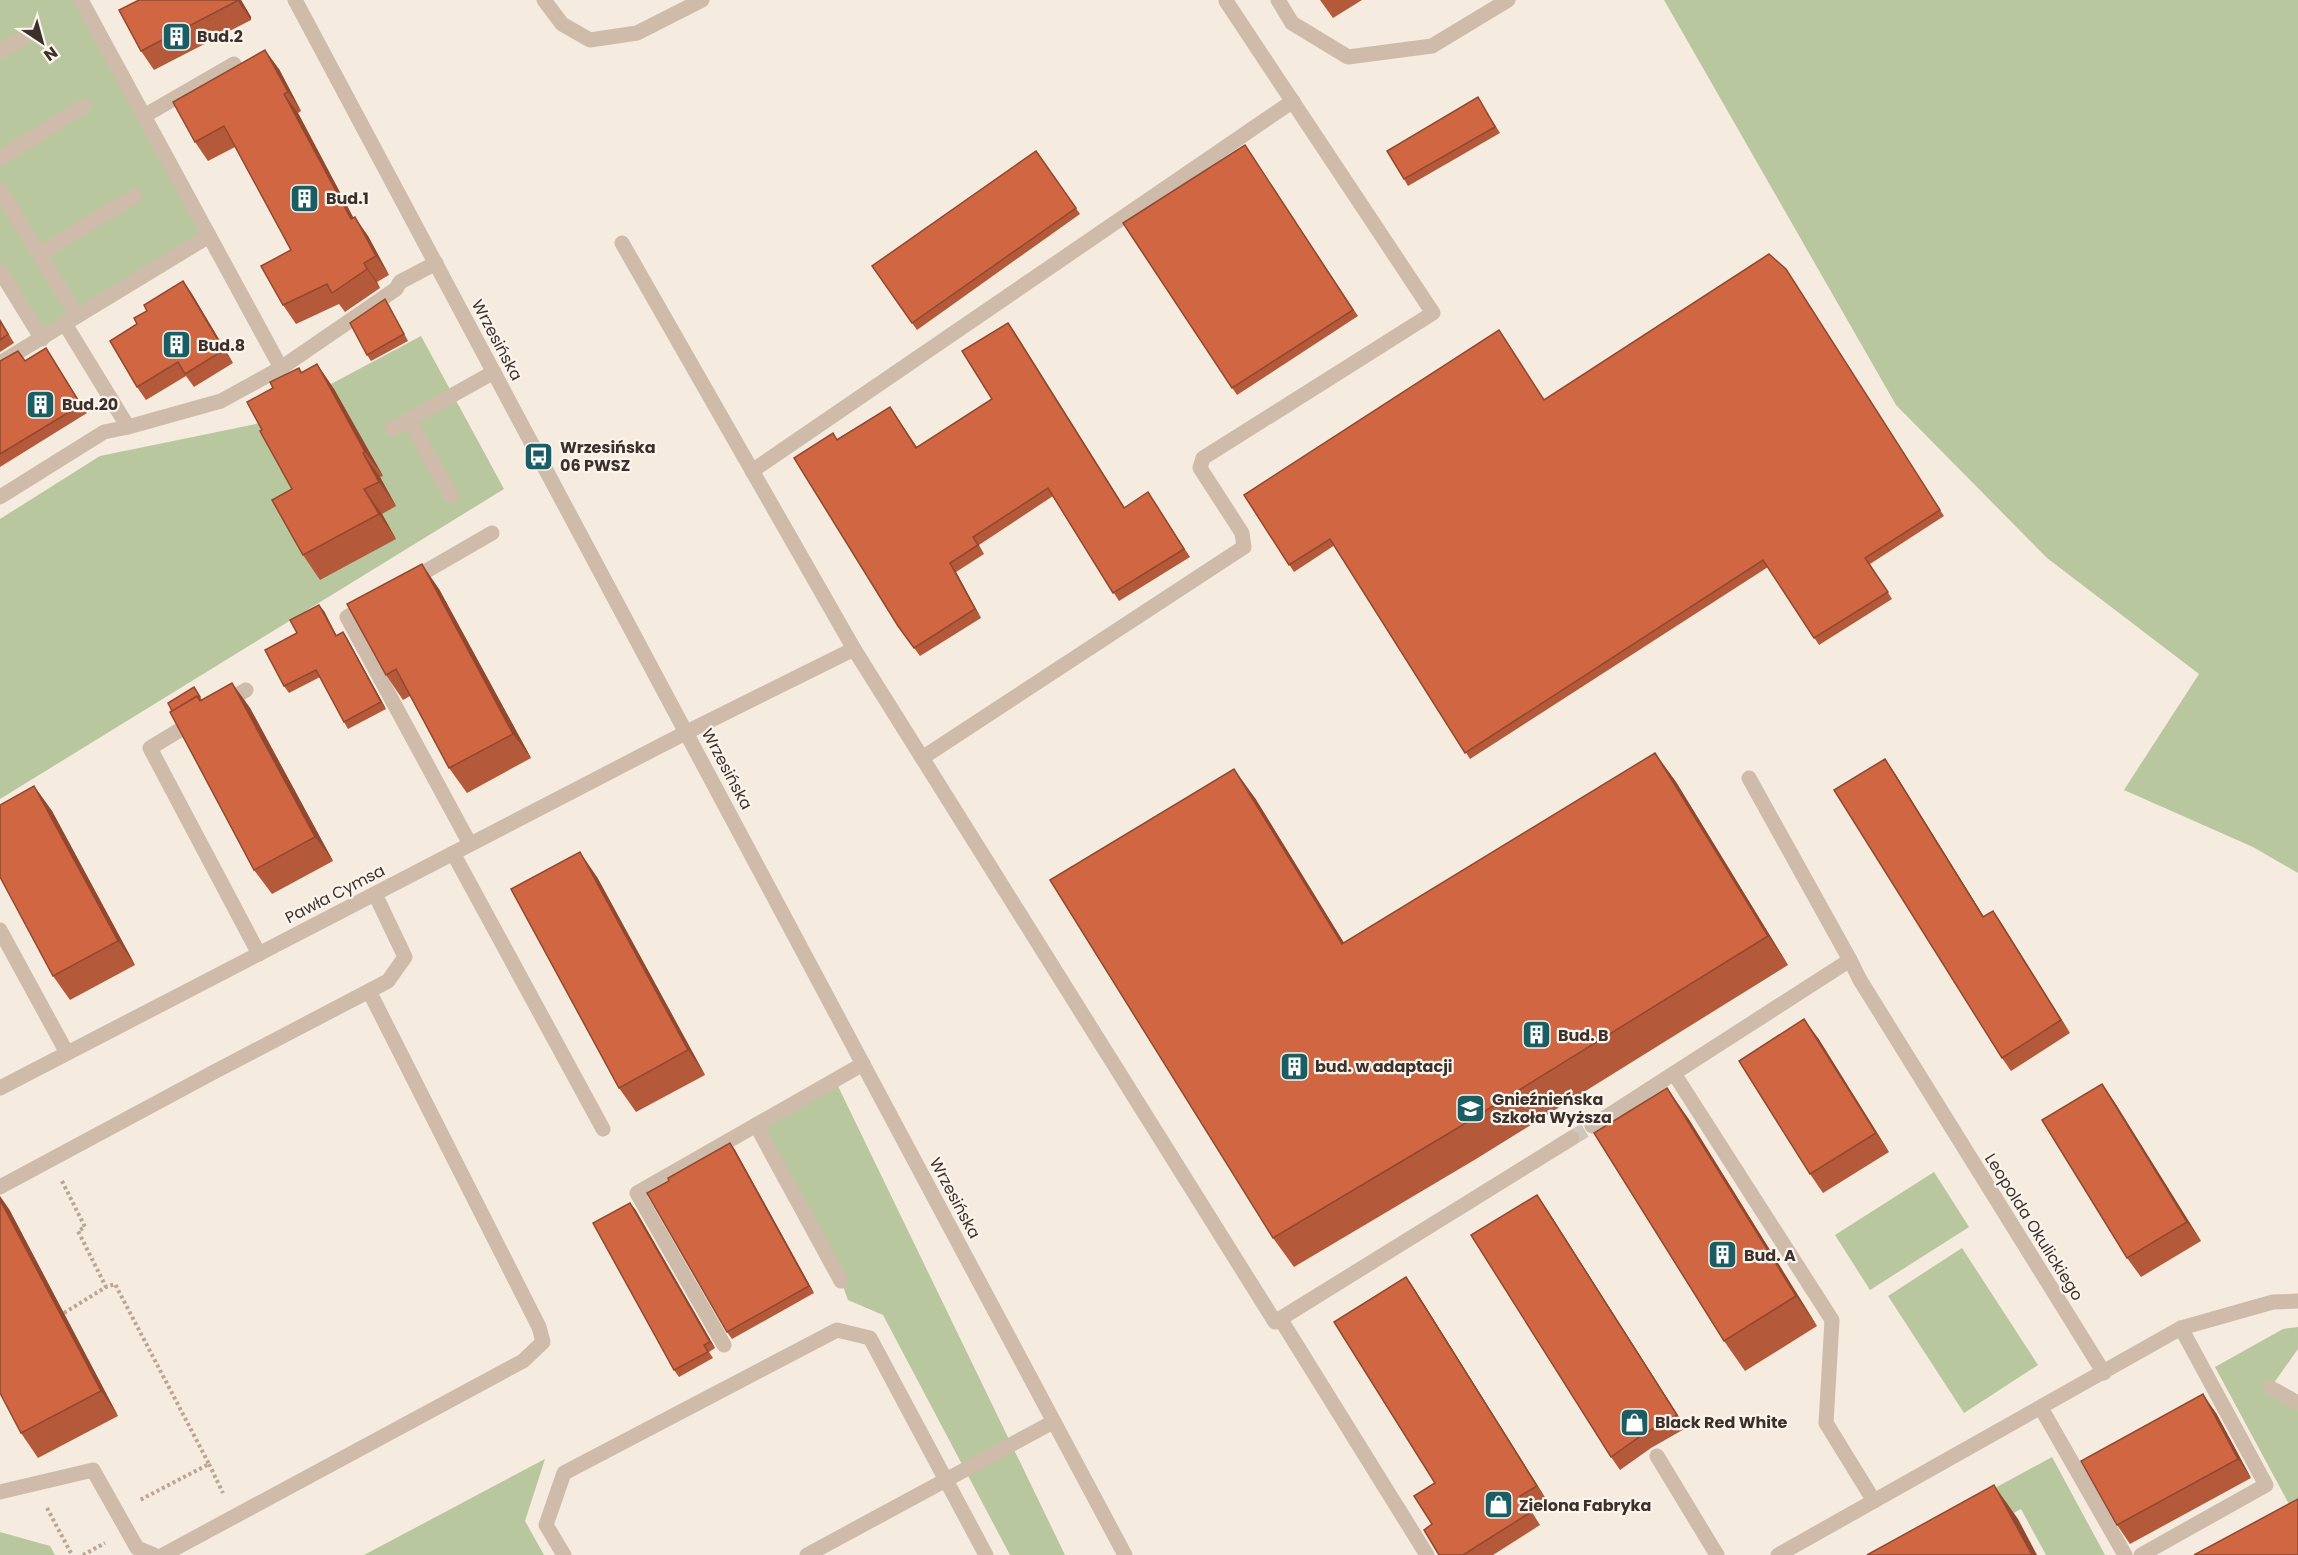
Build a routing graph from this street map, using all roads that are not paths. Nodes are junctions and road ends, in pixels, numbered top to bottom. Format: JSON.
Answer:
{"nodes":[{"id":1,"x":81,"y":0,"type":"edge"},
{"id":2,"x":295,"y":0,"type":"edge"},
{"id":3,"x":544,"y":0,"type":"edge"},
{"id":4,"x":702,"y":0,"type":"edge"},
{"id":5,"x":1278,"y":0,"type":"edge"},
{"id":6,"x":1508,"y":0,"type":"edge"},
{"id":7,"x":1226,"y":1,"type":"edge"},
{"id":8,"x":32,"y":33,"type":"dead end"},
{"id":9,"x":0,"y":52,"type":"edge"},
{"id":10,"x":234,"y":64,"type":"dead end"},
{"id":11,"x":1293,"y":101,"type":"junction"},
{"id":12,"x":84,"y":106,"type":"dead end"},
{"id":13,"x":144,"y":116,"type":"junction"},
{"id":14,"x":0,"y":158,"type":"edge"},
{"id":15,"x":0,"y":190,"type":"edge"},
{"id":16,"x":135,"y":196,"type":"dead end"},
{"id":17,"x":209,"y":236,"type":"junction"},
{"id":18,"x":622,"y":243,"type":"dead end"},
{"id":19,"x":39,"y":254,"type":"junction"},
{"id":20,"x":436,"y":263,"type":"junction"},
{"id":21,"x":0,"y":272,"type":"edge"},
{"id":22,"x":71,"y":320,"type":"junction"},
{"id":23,"x":42,"y":339,"type":"junction"},
{"id":24,"x":0,"y":363,"type":"edge"},
{"id":25,"x":281,"y":368,"type":"junction"},
{"id":26,"x":494,"y":372,"type":"junction"},
{"id":27,"x":409,"y":420,"type":"junction"},
{"id":28,"x":128,"y":427,"type":"junction"},
{"id":29,"x":392,"y":429,"type":"dead end"},
{"id":30,"x":752,"y":471,"type":"junction"},
{"id":31,"x":451,"y":496,"type":"dead end"},
{"id":32,"x":0,"y":497,"type":"edge"},
{"id":33,"x":492,"y":533,"type":"dead end"},
{"id":34,"x":399,"y":587,"type":"edge"},
{"id":35,"x":378,"y":599,"type":"edge"},
{"id":36,"x":854,"y":649,"type":"junction"},
{"id":37,"x":246,"y":690,"type":"dead end"},
{"id":38,"x":687,"y":732,"type":"junction"},
{"id":39,"x":922,"y":758,"type":"junction"},
{"id":40,"x":1749,"y":777,"type":"dead end"},
{"id":41,"x":470,"y":844,"type":"junction"},
{"id":42,"x":453,"y":853,"type":"junction"},
{"id":43,"x":375,"y":894,"type":"junction"},
{"id":44,"x":0,"y":930,"type":"edge"},
{"id":45,"x":260,"y":954,"type":"junction"},
{"id":46,"x":1850,"y":960,"type":"junction"},
{"id":47,"x":369,"y":991,"type":"junction"},
{"id":48,"x":67,"y":1053,"type":"junction"},
{"id":49,"x":863,"y":1064,"type":"junction"},
{"id":50,"x":1675,"y":1074,"type":"junction"},
{"id":51,"x":0,"y":1088,"type":"edge"},
{"id":52,"x":756,"y":1125,"type":"junction"},
{"id":53,"x":1592,"y":1126,"type":"tunnel mouth"},
{"id":54,"x":603,"y":1129,"type":"dead end"},
{"id":55,"x":1572,"y":1138,"type":"tunnel mouth"},
{"id":56,"x":0,"y":1187,"type":"edge"},
{"id":57,"x":841,"y":1281,"type":"dead end"},
{"id":58,"x":2298,"y":1301,"type":"edge"},
{"id":59,"x":1281,"y":1320,"type":"junction"},
{"id":60,"x":2181,"y":1328,"type":"junction"},
{"id":61,"x":724,"y":1345,"type":"dead end"},
{"id":62,"x":2104,"y":1373,"type":"junction"},
{"id":63,"x":2271,"y":1388,"type":"dead end"},
{"id":64,"x":2298,"y":1403,"type":"edge"},
{"id":65,"x":2041,"y":1408,"type":"junction"},
{"id":66,"x":1053,"y":1422,"type":"junction"},
{"id":67,"x":1657,"y":1456,"type":"dead end"},
{"id":68,"x":945,"y":1480,"type":"junction"},
{"id":69,"x":0,"y":1492,"type":"edge"},
{"id":70,"x":1874,"y":1501,"type":"junction"},
{"id":71,"x":154,"y":1555,"type":"edge"},
{"id":72,"x":163,"y":1555,"type":"edge"},
{"id":73,"x":564,"y":1555,"type":"edge"},
{"id":74,"x":807,"y":1555,"type":"edge"},
{"id":75,"x":986,"y":1555,"type":"edge"},
{"id":76,"x":1125,"y":1555,"type":"edge"},
{"id":77,"x":1427,"y":1555,"type":"edge"},
{"id":78,"x":1717,"y":1555,"type":"edge"},
{"id":79,"x":1778,"y":1555,"type":"edge"},
{"id":80,"x":2125,"y":1555,"type":"edge"},
{"id":81,"x":2141,"y":1555,"type":"edge"}],
"edges":[{"from":1,"to":13,"type":"street"},
{"from":2,"to":20,"type":"street","name":"Wrzesińska"},
{"from":3,"to":4,"type":"street"},
{"from":5,"to":6,"type":"street"},
{"from":7,"to":11,"type":"street"},
{"from":8,"to":9,"type":"street"},
{"from":10,"to":13,"type":"street"},
{"from":11,"to":30,"type":"street"},
{"from":11,"to":39,"type":"street"},
{"from":12,"to":14,"type":"street"},
{"from":13,"to":17,"type":"street"},
{"from":15,"to":19,"type":"street"},
{"from":16,"to":19,"type":"street"},
{"from":17,"to":22,"type":"street"},
{"from":17,"to":25,"type":"street"},
{"from":18,"to":30,"type":"street"},
{"from":19,"to":22,"type":"street"},
{"from":20,"to":25,"type":"street"},
{"from":20,"to":26,"type":"street","name":"Wrzesińska"},
{"from":21,"to":23,"type":"street"},
{"from":22,"to":23,"type":"street"},
{"from":22,"to":28,"type":"street"},
{"from":23,"to":24,"type":"street"},
{"from":25,"to":28,"type":"street"},
{"from":26,"to":27,"type":"street"},
{"from":26,"to":38,"type":"street","name":"Wrzesińska"},
{"from":27,"to":29,"type":"street"},
{"from":27,"to":31,"type":"street"},
{"from":28,"to":32,"type":"street"},
{"from":30,"to":36,"type":"street"},
{"from":33,"to":34,"type":"street"},
{"from":35,"to":41,"type":"street"},
{"from":36,"to":38,"type":"street","name":"Pawła Cymsa"},
{"from":36,"to":39,"type":"street"},
{"from":37,"to":45,"type":"street"},
{"from":38,"to":41,"type":"street","name":"Pawła Cymsa"},
{"from":38,"to":49,"type":"street","name":"Wrzesińska"},
{"from":39,"to":59,"type":"street"},
{"from":40,"to":46,"type":"street","name":"Leopolda Okulickiego"},
{"from":41,"to":42,"type":"street","name":"Pawła Cymsa"},
{"from":42,"to":43,"type":"street","name":"Pawła Cymsa"},
{"from":42,"to":54,"type":"street"},
{"from":43,"to":45,"type":"street","name":"Pawła Cymsa"},
{"from":43,"to":47,"type":"street"},
{"from":44,"to":48,"type":"street"},
{"from":45,"to":48,"type":"street","name":"Pawła Cymsa"},
{"from":46,"to":50,"type":"street"},
{"from":46,"to":62,"type":"street","name":"Leopolda Okulickiego"},
{"from":47,"to":56,"type":"street"},
{"from":47,"to":72,"type":"street"},
{"from":48,"to":51,"type":"street","name":"Pawła Cymsa"},
{"from":49,"to":52,"type":"street"},
{"from":49,"to":66,"type":"street","name":"Wrzesińska"},
{"from":50,"to":53,"type":"street"},
{"from":50,"to":70,"type":"street"},
{"from":52,"to":57,"type":"street"},
{"from":52,"to":61,"type":"street"},
{"from":55,"to":59,"type":"street"},
{"from":58,"to":60,"type":"street"},
{"from":59,"to":77,"type":"street"},
{"from":60,"to":62,"type":"street"},
{"from":60,"to":81,"type":"street"},
{"from":62,"to":65,"type":"street"},
{"from":63,"to":64,"type":"street"},
{"from":65,"to":70,"type":"street"},
{"from":65,"to":80,"type":"street"},
{"from":66,"to":68,"type":"street"},
{"from":66,"to":76,"type":"street","name":"Wrzesińska"},
{"from":67,"to":78,"type":"street"},
{"from":68,"to":73,"type":"street"},
{"from":68,"to":74,"type":"street"},
{"from":68,"to":75,"type":"street"},
{"from":69,"to":71,"type":"street"},
{"from":70,"to":79,"type":"street"}]}
